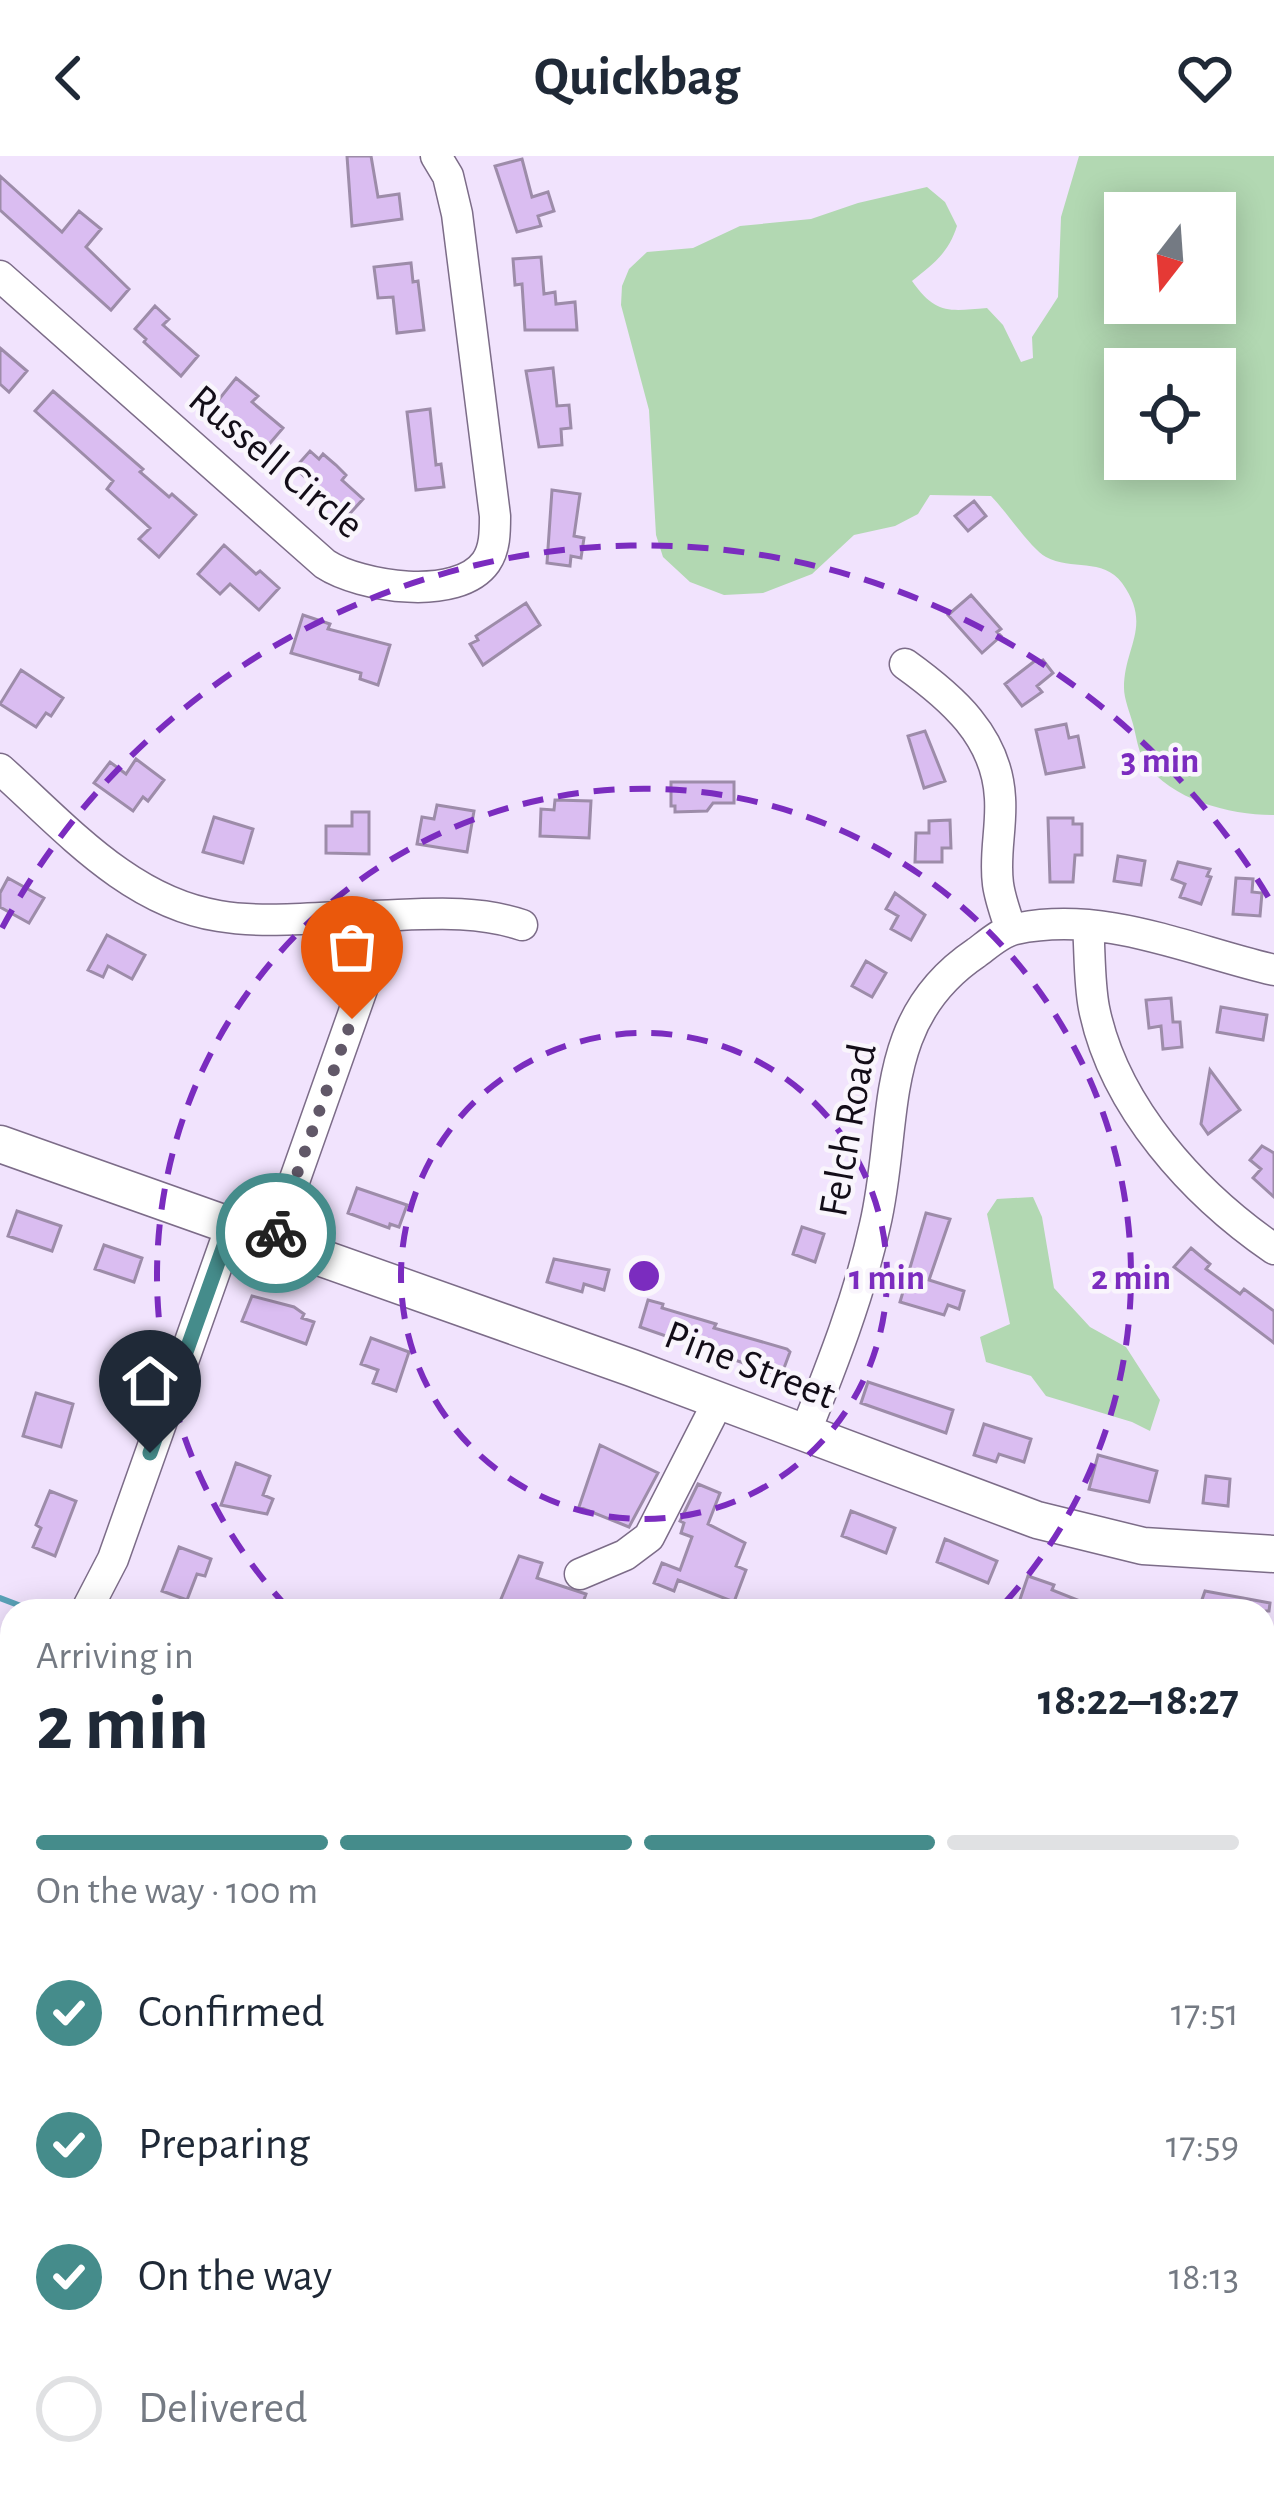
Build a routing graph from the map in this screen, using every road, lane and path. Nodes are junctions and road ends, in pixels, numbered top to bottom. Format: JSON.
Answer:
{"nodes":[{"id":1,"x":436,"y":156,"type":"edge"},
{"id":2,"x":0,"y":277,"type":"edge"},
{"id":3,"x":905,"y":664,"type":"dead end"},
{"id":4,"x":0,"y":769,"type":"edge"},
{"id":5,"x":370,"y":916,"type":"junction"},
{"id":6,"x":523,"y":925,"type":"dead end"},
{"id":7,"x":1088,"y":925,"type":"junction"},
{"id":8,"x":1011,"y":930,"type":"junction"},
{"id":9,"x":1274,"y":970,"type":"edge"},
{"id":10,"x":0,"y":1144,"type":"edge"},
{"id":11,"x":231,"y":1226,"type":"junction"},
{"id":12,"x":273,"y":1241,"type":"junction"},
{"id":13,"x":1274,"y":1249,"type":"edge"},
{"id":14,"x":719,"y":1400,"type":"junction"},
{"id":15,"x":805,"y":1433,"type":"junction"},
{"id":16,"x":1274,"y":1554,"type":"edge"},
{"id":17,"x":580,"y":1574,"type":"dead end"},
{"id":18,"x":92,"y":1599,"type":"edge"}],
"edges":[{"from":1,"to":2,"type":"street","name":"Russell Circle"},
{"from":3,"to":8,"type":"street"},
{"from":4,"to":5,"type":"street"},
{"from":5,"to":6,"type":"street"},
{"from":5,"to":12,"type":"street"},
{"from":7,"to":8,"type":"street"},
{"from":7,"to":9,"type":"street"},
{"from":7,"to":13,"type":"street"},
{"from":8,"to":15,"type":"street","name":"Felch Road"},
{"from":10,"to":11,"type":"main road","name":"Pine Street"},
{"from":11,"to":12,"type":"main road","name":"Pine Street"},
{"from":11,"to":18,"type":"street"},
{"from":12,"to":14,"type":"main road","name":"Pine Street"},
{"from":14,"to":15,"type":"main road","name":"Pine Street"},
{"from":14,"to":17,"type":"street"},
{"from":15,"to":16,"type":"main road","name":"Pine Street"}]}
